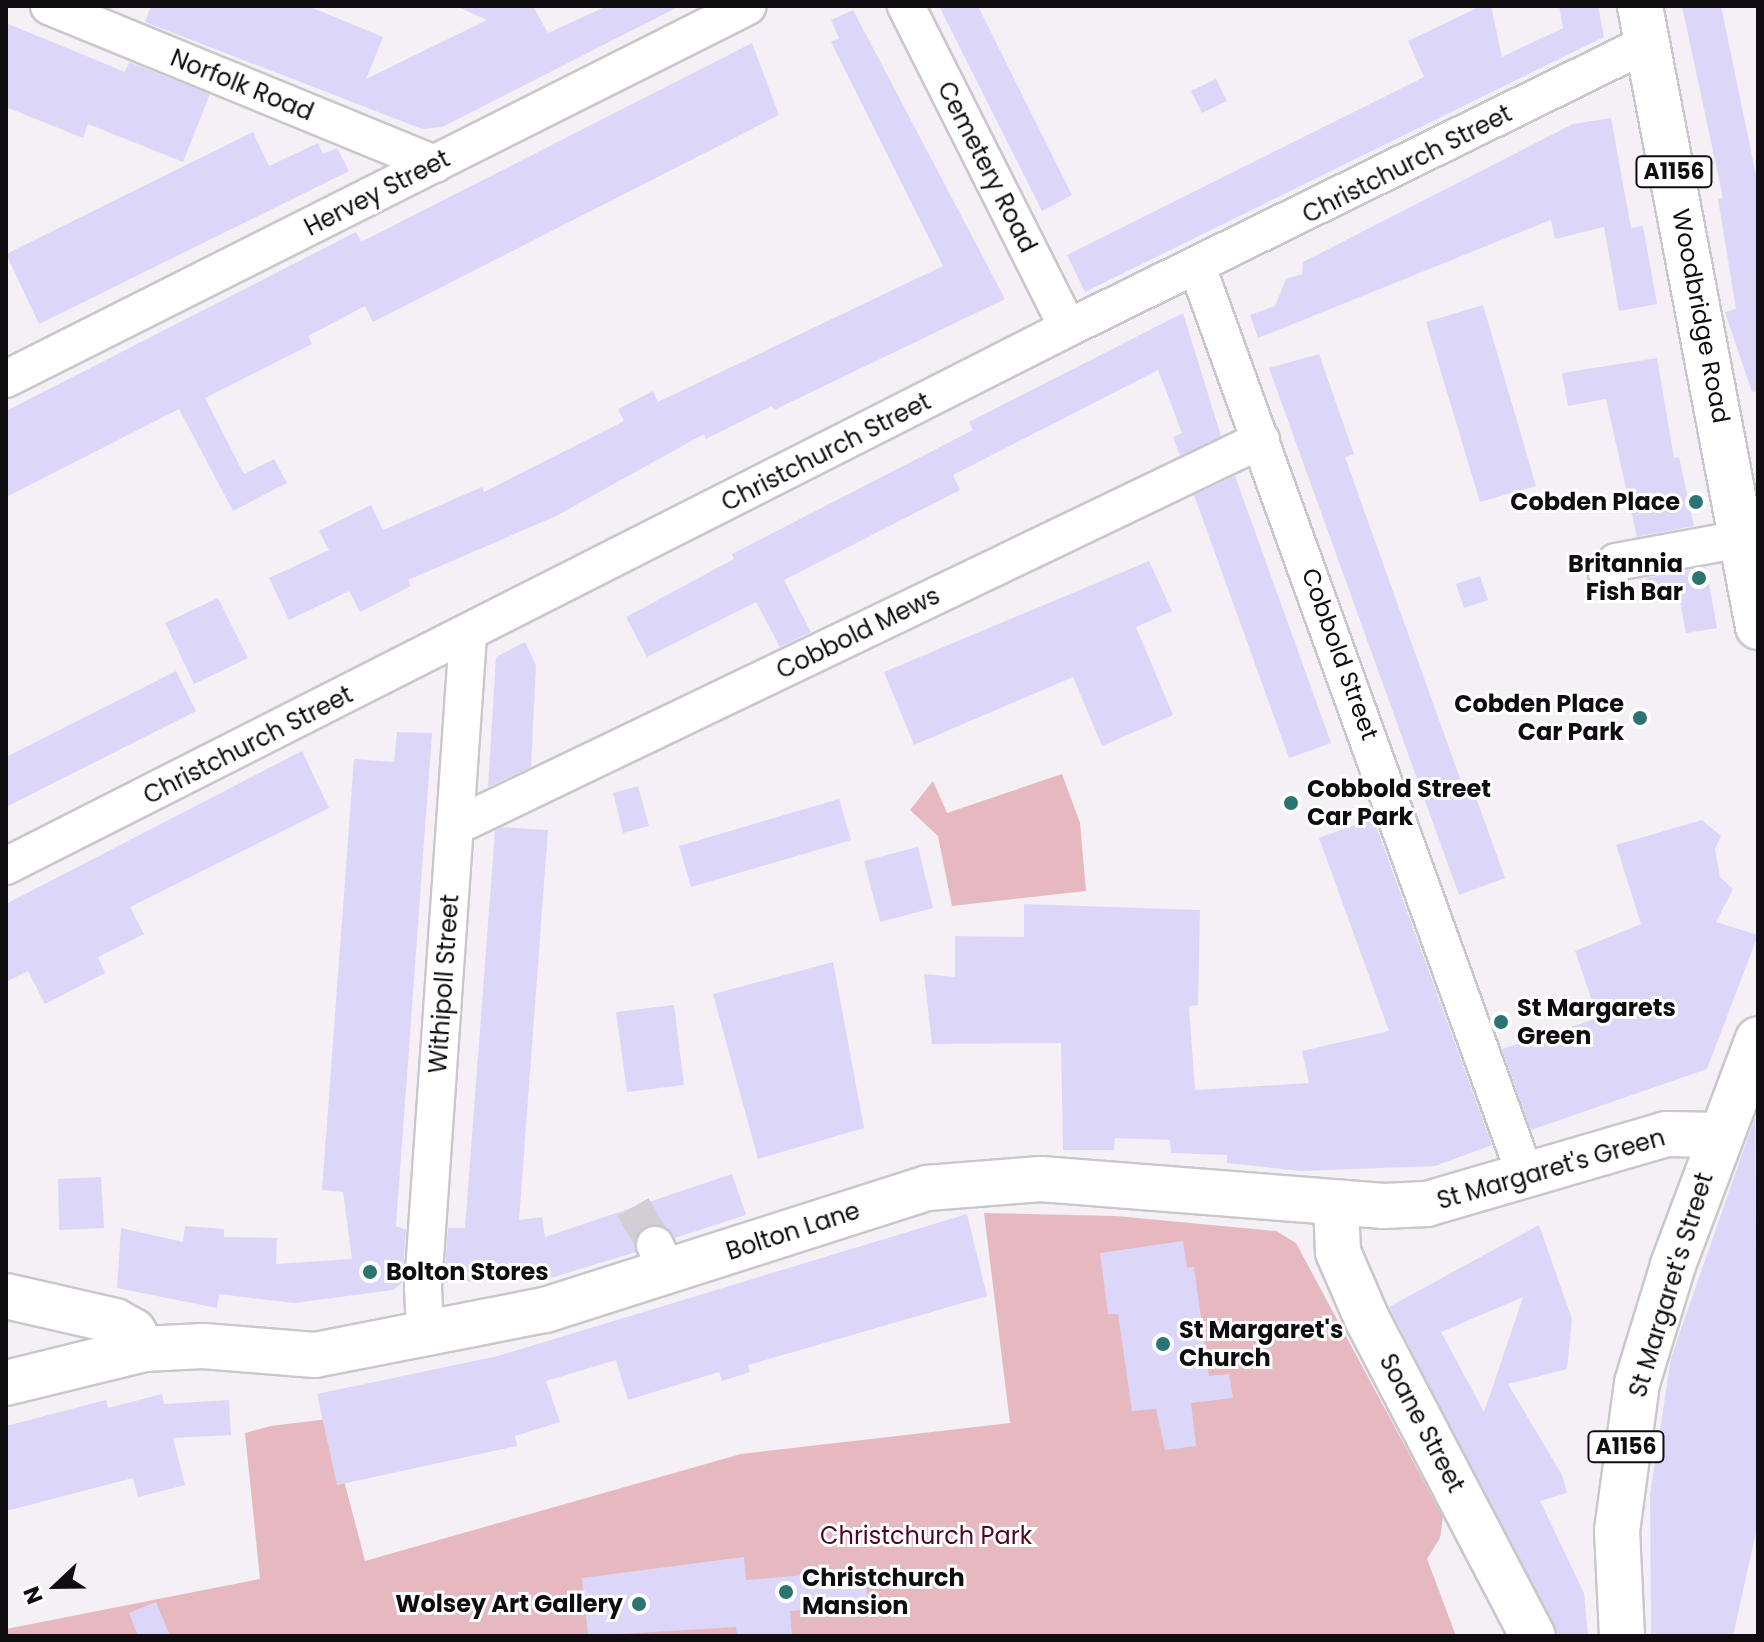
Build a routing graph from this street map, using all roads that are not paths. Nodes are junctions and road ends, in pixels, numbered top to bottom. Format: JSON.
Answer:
{"nodes":[{"id":1,"x":49,"y":6,"type":"edge"},
{"id":2,"x":748,"y":6,"type":"edge"},
{"id":3,"x":906,"y":6,"type":"edge"},
{"id":4,"x":1644,"y":24,"type":"edge"},
{"id":5,"x":435,"y":164,"type":"junction"},
{"id":6,"x":1198,"y":269,"type":"junction"},
{"id":7,"x":1068,"y":328,"type":"junction"},
{"id":8,"x":6,"y":379,"type":"edge"},
{"id":9,"x":1261,"y":440,"type":"junction"},
{"id":10,"x":1741,"y":539,"type":"junction"},
{"id":11,"x":1607,"y":573,"type":"dead end"},
{"id":12,"x":1758,"y":627,"type":"edge"},
{"id":13,"x":468,"y":635,"type":"junction"},
{"id":14,"x":456,"y":826,"type":"junction"},
{"id":15,"x":6,"y":866,"type":"edge"},
{"id":16,"x":1758,"y":1039,"type":"edge"},
{"id":17,"x":1718,"y":1135,"type":"junction"},
{"id":18,"x":1526,"y":1177,"type":"junction"},
{"id":19,"x":1336,"y":1203,"type":"junction"},
{"id":20,"x":6,"y":1296,"type":"edge"},
{"id":21,"x":425,"y":1333,"type":"junction"},
{"id":22,"x":144,"y":1349,"type":"junction"},
{"id":23,"x":6,"y":1383,"type":"edge"},
{"id":24,"x":1533,"y":1636,"type":"edge"},
{"id":25,"x":1622,"y":1636,"type":"edge"}],
"edges":[{"from":1,"to":5,"type":"street","name":"Norfolk Road"},
{"from":2,"to":5,"type":"street","name":"Hervey Street"},
{"from":3,"to":7,"type":"street","name":"Cemetery Road"},
{"from":4,"to":6,"type":"street","name":"Christchurch Street"},
{"from":4,"to":10,"type":"main road","name":"Woodbridge Road","number":"A1156"},
{"from":5,"to":8,"type":"street","name":"Hervey Street"},
{"from":6,"to":7,"type":"street","name":"Christchurch Street"},
{"from":6,"to":9,"type":"street","name":"Cobbold Street"},
{"from":7,"to":13,"type":"street","name":"Christchurch Street"},
{"from":9,"to":14,"type":"street","name":"Cobbold Mews"},
{"from":9,"to":18,"type":"street","name":"Cobbold Street"},
{"from":10,"to":11,"type":"street"},
{"from":10,"to":12,"type":"main road","name":"Woodbridge Road","number":"A1156"},
{"from":13,"to":14,"type":"street","name":"Withipoll Street"},
{"from":13,"to":15,"type":"street","name":"Christchurch Street"},
{"from":14,"to":21,"type":"street","name":"Withipoll Street"},
{"from":16,"to":17,"type":"main road","name":"St Margaret's Street","number":"A1156"},
{"from":17,"to":18,"type":"main road","name":"St Margaret's Green"},
{"from":17,"to":25,"type":"main road","name":"St Margaret's Street","number":"A1156"},
{"from":18,"to":19,"type":"main road","name":"St Margaret's Green"},
{"from":19,"to":21,"type":"main road","name":"Bolton Lane"},
{"from":19,"to":24,"type":"main road","name":"Soane Street"},
{"from":20,"to":22,"type":"main road"},
{"from":21,"to":22,"type":"main road","name":"Bolton Lane"},
{"from":22,"to":23,"type":"main road","name":"Bolton Lane"}]}
